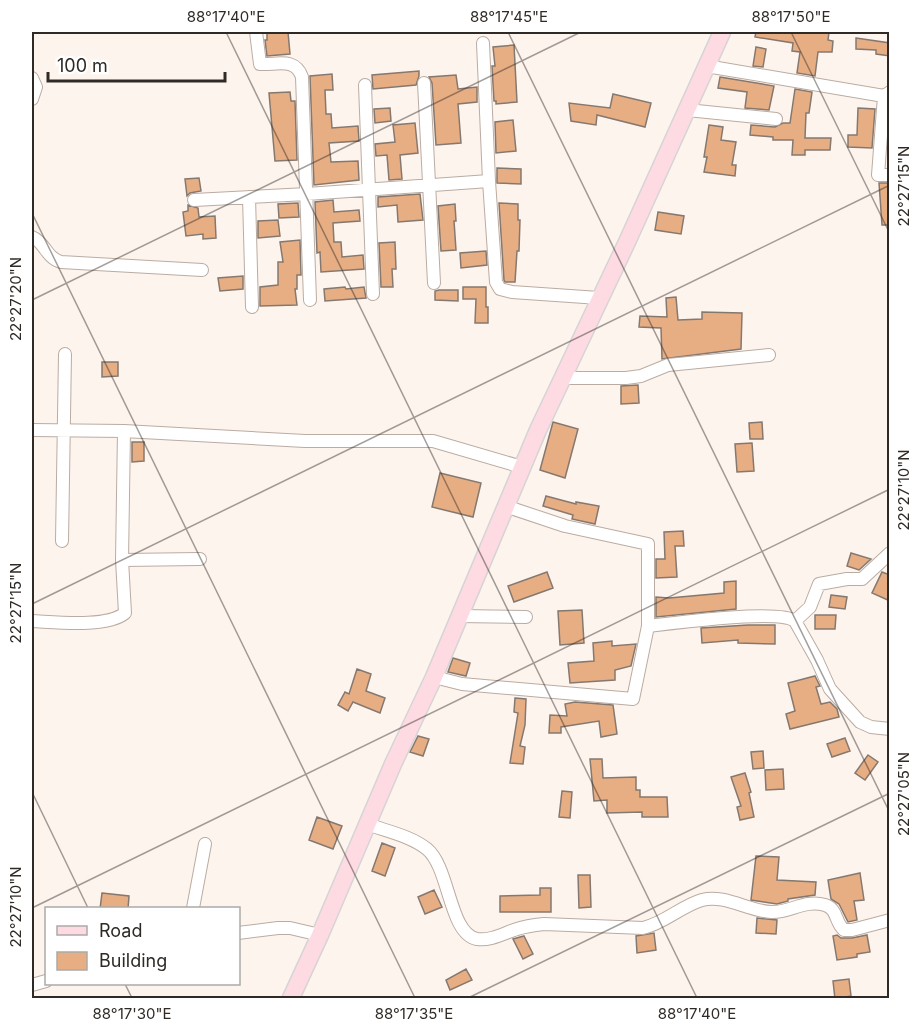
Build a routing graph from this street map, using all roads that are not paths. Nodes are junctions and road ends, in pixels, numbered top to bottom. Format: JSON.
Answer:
{"nodes":[{"id":1,"x":256,"y":32,"type":"edge"},
{"id":2,"x":722,"y":32,"type":"edge"},
{"id":3,"x":483,"y":44,"type":"dead end"},
{"id":4,"x":706,"y":66,"type":"junction"},
{"id":5,"x":32,"y":78,"type":"edge"},
{"id":6,"x":424,"y":83,"type":"dead end"},
{"id":7,"x":365,"y":85,"type":"dead end"},
{"id":8,"x":887,"y":94,"type":"edge"},
{"id":9,"x":32,"y":99,"type":"edge"},
{"id":10,"x":687,"y":110,"type":"junction"},
{"id":11,"x":776,"y":118,"type":"dead end"},
{"id":12,"x":890,"y":175,"type":"edge"},
{"id":13,"x":489,"y":181,"type":"junction"},
{"id":14,"x":430,"y":185,"type":"junction"},
{"id":15,"x":368,"y":189,"type":"junction"},
{"id":16,"x":307,"y":194,"type":"junction"},
{"id":17,"x":249,"y":197,"type":"junction"},
{"id":18,"x":194,"y":200,"type":"dead end"},
{"id":19,"x":32,"y":237,"type":"edge"},
{"id":20,"x":202,"y":270,"type":"dead end"},
{"id":21,"x":434,"y":283,"type":"dead end"},
{"id":22,"x":373,"y":294,"type":"dead end"},
{"id":23,"x":599,"y":298,"type":"junction"},
{"id":24,"x":310,"y":300,"type":"dead end"},
{"id":25,"x":252,"y":307,"type":"dead end"},
{"id":26,"x":65,"y":354,"type":"dead end"},
{"id":27,"x":768,"y":355,"type":"dead end"},
{"id":28,"x":561,"y":378,"type":"junction"},
{"id":29,"x":32,"y":430,"type":"edge"},
{"id":30,"x":63,"y":431,"type":"junction"},
{"id":31,"x":124,"y":431,"type":"junction"},
{"id":32,"x":522,"y":467,"type":"junction"},
{"id":33,"x":505,"y":506,"type":"junction"},
{"id":34,"x":62,"y":541,"type":"dead end"},
{"id":35,"x":890,"y":553,"type":"edge"},
{"id":36,"x":200,"y":559,"type":"dead end"},
{"id":37,"x":122,"y":560,"type":"junction"},
{"id":38,"x":459,"y":616,"type":"junction"},
{"id":39,"x":526,"y":617,"type":"dead end"},
{"id":40,"x":32,"y":621,"type":"edge"},
{"id":41,"x":795,"y":621,"type":"junction"},
{"id":42,"x":648,"y":626,"type":"junction"},
{"id":43,"x":434,"y":677,"type":"junction"},
{"id":44,"x":890,"y":729,"type":"edge"},
{"id":45,"x":367,"y":824,"type":"junction"},
{"id":46,"x":205,"y":844,"type":"dead end"},
{"id":47,"x":193,"y":907,"type":"edge"},
{"id":48,"x":890,"y":920,"type":"edge"},
{"id":49,"x":240,"y":933,"type":"edge"},
{"id":50,"x":320,"y":935,"type":"junction"},
{"id":51,"x":291,"y":999,"type":"edge"}],
"edges":[{"from":1,"to":16,"type":"street"},
{"from":2,"to":4,"type":"main road"},
{"from":3,"to":13,"type":"street"},
{"from":4,"to":8,"type":"street"},
{"from":4,"to":10,"type":"main road"},
{"from":5,"to":9,"type":"street"},
{"from":6,"to":14,"type":"street"},
{"from":7,"to":15,"type":"street"},
{"from":8,"to":12,"type":"street"},
{"from":10,"to":11,"type":"street"},
{"from":10,"to":23,"type":"main road"},
{"from":13,"to":14,"type":"street"},
{"from":13,"to":23,"type":"street"},
{"from":14,"to":15,"type":"street"},
{"from":14,"to":21,"type":"street"},
{"from":15,"to":16,"type":"street"},
{"from":15,"to":22,"type":"street"},
{"from":16,"to":17,"type":"street"},
{"from":16,"to":24,"type":"street"},
{"from":17,"to":18,"type":"street"},
{"from":17,"to":25,"type":"street"},
{"from":19,"to":20,"type":"street"},
{"from":23,"to":28,"type":"main road"},
{"from":26,"to":30,"type":"street"},
{"from":27,"to":28,"type":"street"},
{"from":28,"to":32,"type":"main road"},
{"from":29,"to":30,"type":"street"},
{"from":30,"to":31,"type":"street"},
{"from":30,"to":34,"type":"street"},
{"from":31,"to":32,"type":"street"},
{"from":31,"to":37,"type":"street"},
{"from":32,"to":33,"type":"main road"},
{"from":33,"to":38,"type":"main road"},
{"from":33,"to":42,"type":"street"},
{"from":35,"to":41,"type":"street"},
{"from":36,"to":37,"type":"street"},
{"from":37,"to":40,"type":"street"},
{"from":38,"to":39,"type":"street"},
{"from":38,"to":43,"type":"main road"},
{"from":41,"to":42,"type":"street"},
{"from":41,"to":44,"type":"street"},
{"from":42,"to":43,"type":"street"},
{"from":43,"to":45,"type":"main road"},
{"from":45,"to":48,"type":"street"},
{"from":45,"to":50,"type":"main road"},
{"from":46,"to":47,"type":"street"},
{"from":49,"to":50,"type":"street"},
{"from":50,"to":51,"type":"main road"}]}
